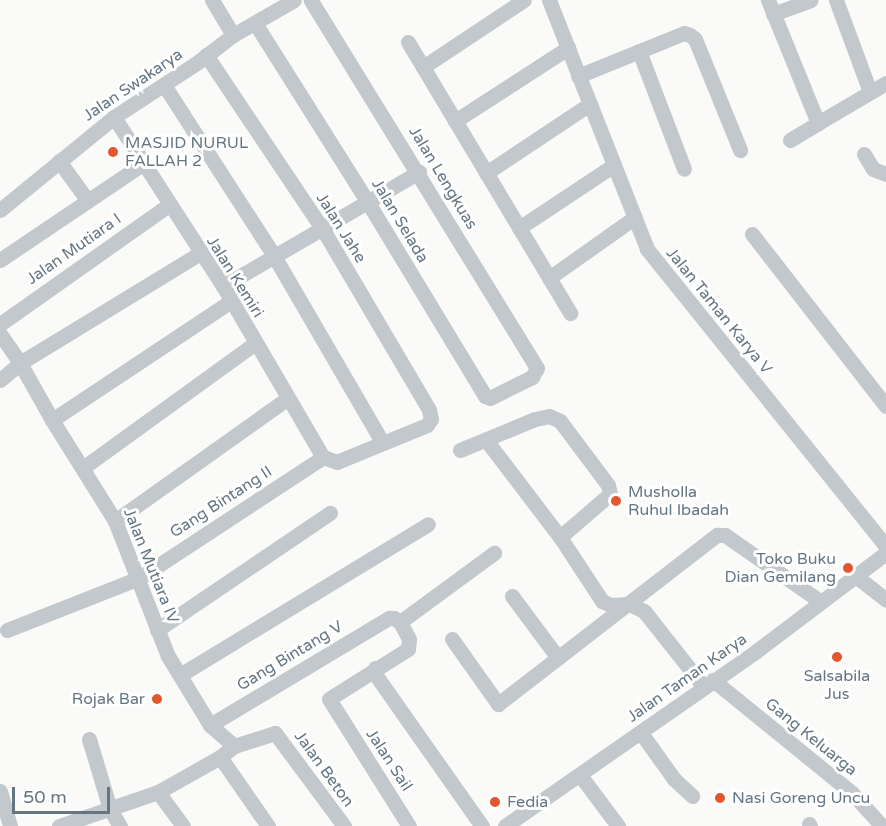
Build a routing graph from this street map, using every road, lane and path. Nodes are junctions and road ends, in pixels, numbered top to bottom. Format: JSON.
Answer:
{"nodes":[{"id":1,"x":212,"y":0,"type":"edge"},
{"id":2,"x":294,"y":0,"type":"edge"},
{"id":3,"x":310,"y":0,"type":"edge"},
{"id":4,"x":525,"y":0,"type":"edge"},
{"id":5,"x":549,"y":0,"type":"edge"},
{"id":6,"x":811,"y":0,"type":"edge"},
{"id":7,"x":836,"y":0,"type":"edge"},
{"id":8,"x":771,"y":7,"type":"edge"},
{"id":9,"x":255,"y":23,"type":"junction"},
{"id":10,"x":233,"y":35,"type":"junction"},
{"id":11,"x":408,"y":42,"type":"dead end"},
{"id":12,"x":568,"y":48,"type":"junction"},
{"id":13,"x":639,"y":51,"type":"junction"},
{"id":14,"x":206,"y":55,"type":"junction"},
{"id":15,"x":423,"y":67,"type":"junction"},
{"id":16,"x":578,"y":76,"type":"junction"},
{"id":17,"x":886,"y":83,"type":"edge"},
{"id":18,"x":164,"y":85,"type":"junction"},
{"id":19,"x":870,"y":92,"type":"junction"},
{"id":20,"x":590,"y":104,"type":"junction"},
{"id":21,"x":114,"y":117,"type":"junction"},
{"id":22,"x":455,"y":121,"type":"junction"},
{"id":23,"x":818,"y":123,"type":"junction"},
{"id":24,"x":790,"y":140,"type":"dead end"},
{"id":25,"x":740,"y":150,"type":"dead end"},
{"id":26,"x":864,"y":154,"type":"dead end"},
{"id":27,"x":58,"y":161,"type":"junction"},
{"id":28,"x":144,"y":163,"type":"junction"},
{"id":29,"x":614,"y":165,"type":"junction"},
{"id":30,"x":684,"y":169,"type":"dead end"},
{"id":31,"x":419,"y":172,"type":"junction"},
{"id":32,"x":486,"y":172,"type":"junction"},
{"id":33,"x":886,"y":174,"type":"edge"},
{"id":34,"x":88,"y":201,"type":"junction"},
{"id":35,"x":368,"y":201,"type":"junction"},
{"id":36,"x":170,"y":204,"type":"junction"},
{"id":37,"x":0,"y":210,"type":"edge"},
{"id":38,"x":635,"y":217,"type":"junction"},
{"id":39,"x":322,"y":228,"type":"junction"},
{"id":40,"x":519,"y":228,"type":"junction"},
{"id":41,"x":752,"y":234,"type":"dead end"},
{"id":42,"x":200,"y":253,"type":"junction"},
{"id":43,"x":274,"y":256,"type":"junction"},
{"id":44,"x":0,"y":260,"type":"edge"},
{"id":45,"x":549,"y":278,"type":"junction"},
{"id":46,"x":223,"y":286,"type":"junction"},
{"id":47,"x":231,"y":301,"type":"junction"},
{"id":48,"x":570,"y":314,"type":"dead end"},
{"id":49,"x":0,"y":324,"type":"edge"},
{"id":50,"x":0,"y":334,"type":"edge"},
{"id":51,"x":255,"y":344,"type":"junction"},
{"id":52,"x":20,"y":363,"type":"junction"},
{"id":53,"x":532,"y":377,"type":"joint"},
{"id":54,"x":0,"y":380,"type":"edge"},
{"id":55,"x":288,"y":398,"type":"junction"},
{"id":56,"x":886,"y":406,"type":"edge"},
{"id":57,"x":52,"y":420,"type":"junction"},
{"id":58,"x":486,"y":440,"type":"junction"},
{"id":59,"x":383,"y":443,"type":"junction"},
{"id":60,"x":460,"y":450,"type":"dead end"},
{"id":61,"x":323,"y":457,"type":"junction"},
{"id":62,"x":84,"y":467,"type":"junction"},
{"id":63,"x":330,"y":513,"type":"dead end"},
{"id":64,"x":115,"y":521,"type":"junction"},
{"id":65,"x":428,"y":524,"type":"dead end"},
{"id":66,"x":560,"y":537,"type":"junction"},
{"id":67,"x":886,"y":546,"type":"edge"},
{"id":68,"x":494,"y":553,"type":"dead end"},
{"id":69,"x":886,"y":553,"type":"edge"},
{"id":70,"x":856,"y":577,"type":"junction"},
{"id":71,"x":139,"y":578,"type":"junction"},
{"id":72,"x":512,"y":596,"type":"dead end"},
{"id":73,"x":886,"y":600,"type":"edge"},
{"id":74,"x":821,"y":602,"type":"junction"},
{"id":75,"x":629,"y":604,"type":"junction"},
{"id":76,"x":394,"y":620,"type":"junction"},
{"id":77,"x":7,"y":630,"type":"dead end"},
{"id":78,"x":157,"y":630,"type":"junction"},
{"id":79,"x":452,"y":639,"type":"dead end"},
{"id":80,"x":558,"y":658,"type":"junction"},
{"id":81,"x":375,"y":668,"type":"junction"},
{"id":82,"x":180,"y":675,"type":"junction"},
{"id":83,"x":708,"y":684,"type":"junction"},
{"id":84,"x":210,"y":725,"type":"junction"},
{"id":85,"x":641,"y":733,"type":"junction"},
{"id":86,"x":89,"y":739,"type":"dead end"},
{"id":87,"x":234,"y":746,"type":"junction"},
{"id":88,"x":220,"y":757,"type":"junction"},
{"id":89,"x":580,"y":775,"type":"junction"},
{"id":90,"x":0,"y":791,"type":"edge"},
{"id":91,"x":158,"y":792,"type":"junction"},
{"id":92,"x":692,"y":796,"type":"dead end"},
{"id":93,"x":110,"y":809,"type":"junction"},
{"id":94,"x":10,"y":826,"type":"edge"},
{"id":95,"x":58,"y":826,"type":"edge"},
{"id":96,"x":120,"y":826,"type":"edge"},
{"id":97,"x":183,"y":826,"type":"edge"},
{"id":98,"x":268,"y":826,"type":"edge"},
{"id":99,"x":344,"y":826,"type":"edge"},
{"id":100,"x":409,"y":826,"type":"edge"},
{"id":101,"x":482,"y":826,"type":"edge"},
{"id":102,"x":505,"y":826,"type":"edge"},
{"id":103,"x":618,"y":826,"type":"edge"},
{"id":104,"x":882,"y":826,"type":"edge"}],
"edges":[{"from":1,"to":10,"type":"street"},
{"from":2,"to":9,"type":"street","name":"Jalan Swakarya"},
{"from":3,"to":31,"type":"street","name":"Jalan Lengkuas"},
{"from":4,"to":15,"type":"street"},
{"from":5,"to":12,"type":"street","name":"Jalan Taman Karya V"},
{"from":6,"to":8,"type":"street"},
{"from":7,"to":19,"type":"street"},
{"from":8,"to":23,"type":"street"},
{"from":9,"to":10,"type":"street","name":"Jalan Swakarya"},
{"from":9,"to":35,"type":"street","name":"Jalan Selada"},
{"from":10,"to":14,"type":"street","name":"Jalan Swakarya"},
{"from":11,"to":15,"type":"street"},
{"from":12,"to":16,"type":"street","name":"Jalan Taman Karya V"},
{"from":12,"to":22,"type":"street"},
{"from":13,"to":16,"type":"street"},
{"from":13,"to":25,"type":"street"},
{"from":13,"to":30,"type":"street"},
{"from":14,"to":18,"type":"street","name":"Jalan Swakarya"},
{"from":14,"to":39,"type":"street","name":"Jalan Jahe"},
{"from":15,"to":22,"type":"street"},
{"from":16,"to":20,"type":"street","name":"Jalan Taman Karya V"},
{"from":17,"to":19,"type":"street"},
{"from":18,"to":21,"type":"street","name":"Jalan Swakarya"},
{"from":18,"to":43,"type":"street"},
{"from":19,"to":23,"type":"street"},
{"from":20,"to":29,"type":"street","name":"Jalan Taman Karya V"},
{"from":20,"to":32,"type":"street"},
{"from":21,"to":27,"type":"street","name":"Jalan Swakarya"},
{"from":21,"to":28,"type":"street","name":"Jalan Kemiri"},
{"from":22,"to":32,"type":"street"},
{"from":23,"to":24,"type":"street"},
{"from":26,"to":33,"type":"street"},
{"from":27,"to":34,"type":"street"},
{"from":27,"to":37,"type":"street","name":"Jalan Swakarya"},
{"from":28,"to":34,"type":"street"},
{"from":28,"to":36,"type":"street","name":"Jalan Kemiri"},
{"from":29,"to":38,"type":"street","name":"Jalan Taman Karya V"},
{"from":29,"to":40,"type":"street"},
{"from":31,"to":35,"type":"street"},
{"from":31,"to":53,"type":"street","name":"Jalan Lengkuas"},
{"from":32,"to":40,"type":"street"},
{"from":34,"to":44,"type":"street"},
{"from":35,"to":39,"type":"street"},
{"from":35,"to":53,"type":"street","name":"Jalan Selada"},
{"from":36,"to":42,"type":"street","name":"Jalan Kemiri"},
{"from":36,"to":49,"type":"street","name":"Jalan Mutiara I"},
{"from":38,"to":45,"type":"street"},
{"from":38,"to":67,"type":"street","name":"Jalan Taman Karya V"},
{"from":39,"to":43,"type":"street"},
{"from":39,"to":59,"type":"street","name":"Jalan Jahe"},
{"from":40,"to":45,"type":"street"},
{"from":41,"to":56,"type":"street"},
{"from":42,"to":46,"type":"street","name":"Jalan Kemiri"},
{"from":42,"to":52,"type":"street"},
{"from":43,"to":46,"type":"street"},
{"from":43,"to":59,"type":"street"},
{"from":45,"to":48,"type":"street"},
{"from":46,"to":47,"type":"street","name":"Jalan Kemiri"},
{"from":47,"to":51,"type":"street","name":"Jalan Kemiri"},
{"from":47,"to":57,"type":"street"},
{"from":50,"to":52,"type":"street","name":"Jalan Mutiara IV"},
{"from":51,"to":55,"type":"street","name":"Jalan Kemiri"},
{"from":51,"to":62,"type":"street"},
{"from":52,"to":54,"type":"street"},
{"from":52,"to":57,"type":"street","name":"Jalan Mutiara IV"},
{"from":55,"to":61,"type":"street","name":"Jalan Kemiri"},
{"from":55,"to":64,"type":"street"},
{"from":57,"to":62,"type":"street","name":"Jalan Mutiara IV"},
{"from":58,"to":60,"type":"street"},
{"from":58,"to":66,"type":"street"},
{"from":58,"to":66,"type":"street"},
{"from":59,"to":61,"type":"street"},
{"from":61,"to":71,"type":"street","name":"Gang Bintang II"},
{"from":62,"to":64,"type":"street","name":"Jalan Mutiara IV"},
{"from":63,"to":78,"type":"street"},
{"from":64,"to":71,"type":"street","name":"Jalan Mutiara IV"},
{"from":65,"to":82,"type":"street"},
{"from":66,"to":75,"type":"street"},
{"from":68,"to":76,"type":"street","name":"Gang Bintang V"},
{"from":69,"to":70,"type":"street","name":"Jalan Taman Karya"},
{"from":70,"to":73,"type":"street"},
{"from":70,"to":74,"type":"street","name":"Jalan Taman Karya"},
{"from":71,"to":77,"type":"street","name":"Gang Bintang II"},
{"from":71,"to":78,"type":"street","name":"Jalan Mutiara IV"},
{"from":72,"to":80,"type":"street"},
{"from":74,"to":75,"type":"street"},
{"from":74,"to":83,"type":"street","name":"Jalan Taman Karya"},
{"from":75,"to":80,"type":"street"},
{"from":75,"to":83,"type":"street","name":"Gang Keluarga"},
{"from":76,"to":81,"type":"street"},
{"from":76,"to":84,"type":"street","name":"Gang Bintang V"},
{"from":78,"to":82,"type":"street","name":"Jalan Mutiara IV"},
{"from":79,"to":80,"type":"street"},
{"from":81,"to":100,"type":"street","name":"Jalan Sail"},
{"from":81,"to":101,"type":"street"},
{"from":82,"to":84,"type":"street","name":"Jalan Mutiara IV"},
{"from":83,"to":85,"type":"street","name":"Jalan Taman Karya"},
{"from":83,"to":104,"type":"street","name":"Gang Keluarga"},
{"from":84,"to":87,"type":"street","name":"Jalan Mutiara IV"},
{"from":85,"to":89,"type":"street","name":"Jalan Taman Karya"},
{"from":85,"to":92,"type":"street"},
{"from":86,"to":93,"type":"street"},
{"from":87,"to":88,"type":"street"},
{"from":87,"to":99,"type":"street","name":"Jalan Beton"},
{"from":88,"to":91,"type":"street"},
{"from":88,"to":98,"type":"street"},
{"from":89,"to":102,"type":"street","name":"Jalan Taman Karya"},
{"from":89,"to":103,"type":"street"},
{"from":90,"to":94,"type":"street"},
{"from":91,"to":93,"type":"street"},
{"from":91,"to":97,"type":"street"},
{"from":93,"to":95,"type":"street"},
{"from":93,"to":96,"type":"street"}]}
